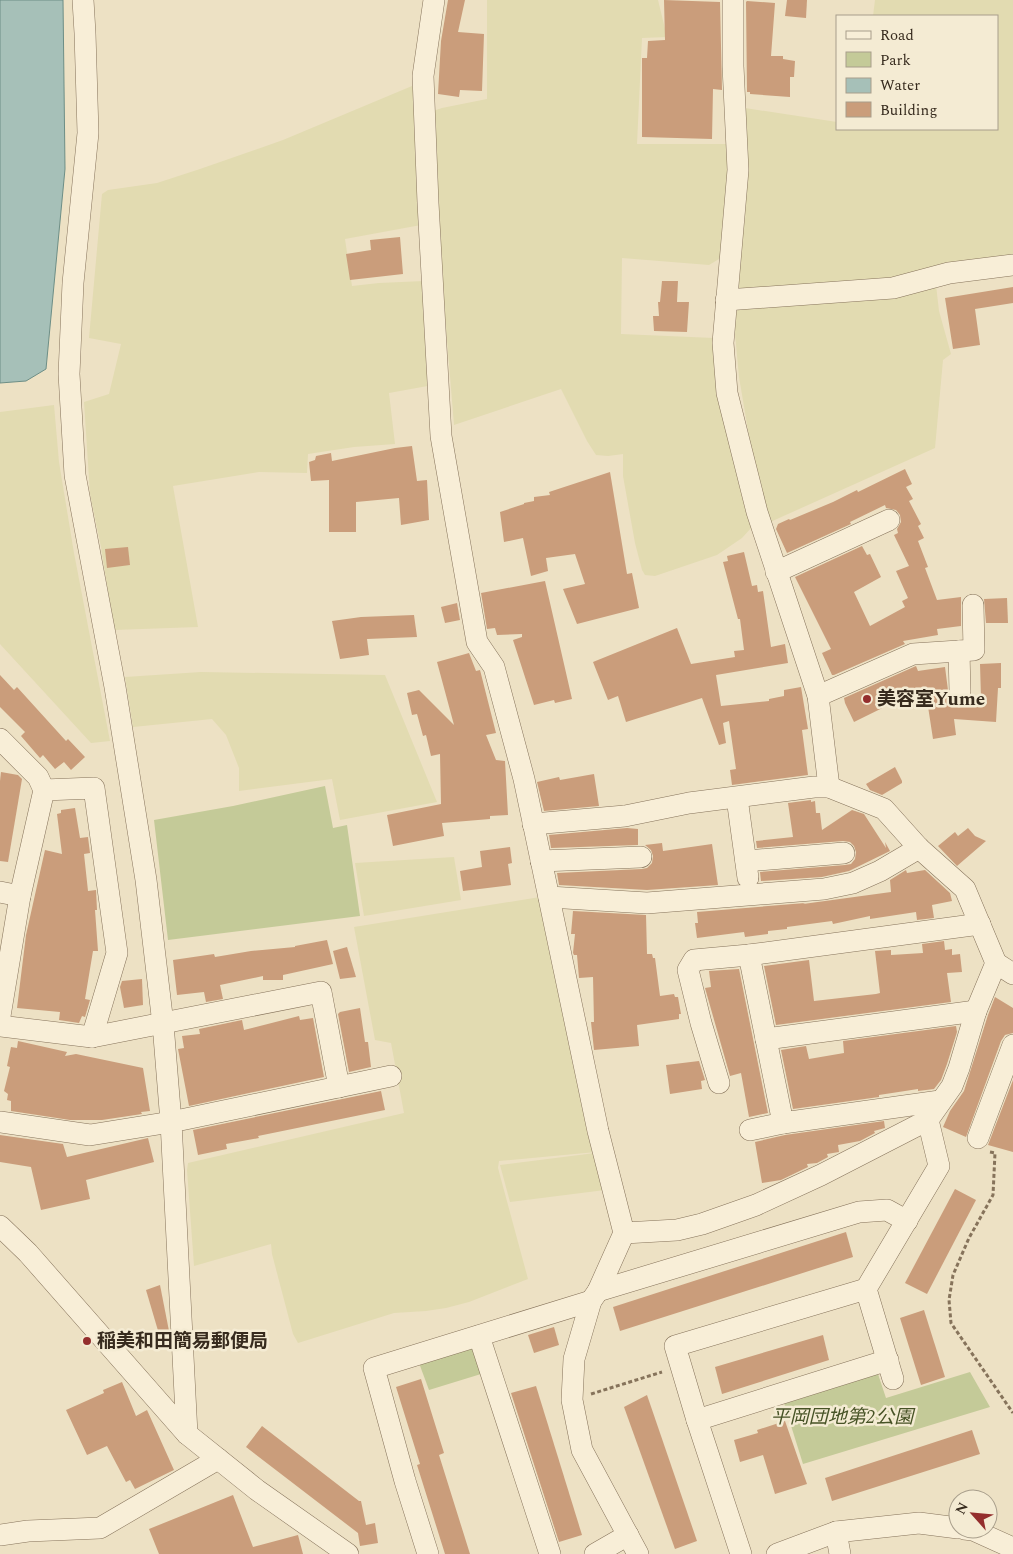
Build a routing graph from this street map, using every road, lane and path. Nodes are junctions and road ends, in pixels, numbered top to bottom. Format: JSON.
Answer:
{"nodes":[{"id":1,"x":83,"y":0,"type":"edge"},
{"id":2,"x":434,"y":0,"type":"edge"},
{"id":3,"x":733,"y":0,"type":"edge"},
{"id":4,"x":1013,"y":265,"type":"edge"},
{"id":5,"x":726,"y":300,"type":"junction"},
{"id":6,"x":889,"y":520,"type":"dead end"},
{"id":7,"x":776,"y":572,"type":"junction"},
{"id":8,"x":973,"y":605,"type":"dead end"},
{"id":9,"x":959,"y":651,"type":"junction"},
{"id":10,"x":960,"y":692,"type":"dead end"},
{"id":11,"x":818,"y":696,"type":"junction"},
{"id":12,"x":0,"y":739,"type":"edge"},
{"id":13,"x":829,"y":787,"type":"junction"},
{"id":14,"x":44,"y":790,"type":"junction"},
{"id":15,"x":737,"y":798,"type":"junction"},
{"id":16,"x":533,"y":824,"type":"junction"},
{"id":17,"x":919,"y":848,"type":"junction"},
{"id":18,"x":844,"y":853,"type":"dead end"},
{"id":19,"x":641,"y":857,"type":"dead end"},
{"id":20,"x":541,"y":862,"type":"junction"},
{"id":21,"x":10,"y":894,"type":"edge"},
{"id":22,"x":549,"y":897,"type":"junction"},
{"id":23,"x":980,"y":924,"type":"junction"},
{"id":24,"x":749,"y":955,"type":"junction"},
{"id":25,"x":1005,"y":969,"type":"edge"},
{"id":26,"x":976,"y":1011,"type":"junction"},
{"id":27,"x":0,"y":1016,"type":"edge"},
{"id":28,"x":163,"y":1024,"type":"junction"},
{"id":29,"x":0,"y":1026,"type":"edge"},
{"id":30,"x":92,"y":1037,"type":"junction"},
{"id":31,"x":766,"y":1039,"type":"junction"},
{"id":32,"x":1013,"y":1045,"type":"edge"},
{"id":33,"x":391,"y":1076,"type":"dead end"},
{"id":34,"x":719,"y":1083,"type":"dead end"},
{"id":35,"x":339,"y":1087,"type":"junction"},
{"id":36,"x":940,"y":1101,"type":"junction"},
{"id":37,"x":928,"y":1120,"type":"junction"},
{"id":38,"x":0,"y":1122,"type":"edge"},
{"id":39,"x":171,"y":1122,"type":"junction"},
{"id":40,"x":783,"y":1123,"type":"junction"},
{"id":41,"x":750,"y":1130,"type":"dead end"},
{"id":42,"x":981,"y":1144,"type":"joint"},
{"id":43,"x":907,"y":1221,"type":"junction"},
{"id":44,"x":0,"y":1226,"type":"edge"},
{"id":45,"x":624,"y":1233,"type":"junction"},
{"id":46,"x":866,"y":1289,"type":"junction"},
{"id":47,"x":594,"y":1296,"type":"junction"},
{"id":48,"x":479,"y":1336,"type":"junction"},
{"id":49,"x":682,"y":1366,"type":"junction"},
{"id":50,"x":572,"y":1400,"type":"junction"},
{"id":51,"x":1013,"y":1413,"type":"edge"},
{"id":52,"x":697,"y":1420,"type":"junction"},
{"id":53,"x":187,"y":1434,"type":"junction"},
{"id":54,"x":218,"y":1459,"type":"junction"},
{"id":55,"x":948,"y":1527,"type":"edge"},
{"id":56,"x":836,"y":1532,"type":"junction"},
{"id":57,"x":0,"y":1535,"type":"edge"},
{"id":58,"x":993,"y":1539,"type":"edge"},
{"id":59,"x":633,"y":1545,"type":"edge"},
{"id":60,"x":1013,"y":1548,"type":"edge"},
{"id":61,"x":348,"y":1554,"type":"edge"},
{"id":62,"x":428,"y":1554,"type":"edge"},
{"id":63,"x":550,"y":1554,"type":"edge"},
{"id":64,"x":595,"y":1554,"type":"edge"},
{"id":65,"x":741,"y":1554,"type":"edge"},
{"id":66,"x":777,"y":1554,"type":"edge"},
{"id":67,"x":840,"y":1554,"type":"edge"}],
"edges":[{"from":1,"to":28,"type":"street"},
{"from":2,"to":16,"type":"street"},
{"from":3,"to":5,"type":"street"},
{"from":4,"to":5,"type":"street"},
{"from":5,"to":7,"type":"street"},
{"from":6,"to":7,"type":"street"},
{"from":7,"to":11,"type":"street"},
{"from":8,"to":9,"type":"street"},
{"from":9,"to":10,"type":"street"},
{"from":9,"to":11,"type":"street"},
{"from":11,"to":13,"type":"street"},
{"from":12,"to":14,"type":"street"},
{"from":13,"to":15,"type":"street"},
{"from":13,"to":17,"type":"street"},
{"from":14,"to":21,"type":"street"},
{"from":14,"to":30,"type":"street"},
{"from":15,"to":16,"type":"street"},
{"from":15,"to":18,"type":"street"},
{"from":16,"to":20,"type":"street"},
{"from":17,"to":22,"type":"street"},
{"from":17,"to":23,"type":"street"},
{"from":19,"to":20,"type":"street"},
{"from":20,"to":22,"type":"street"},
{"from":21,"to":27,"type":"street"},
{"from":22,"to":45,"type":"street"},
{"from":23,"to":24,"type":"street"},
{"from":23,"to":25,"type":"street"},
{"from":24,"to":31,"type":"street"},
{"from":24,"to":34,"type":"street"},
{"from":25,"to":26,"type":"street"},
{"from":26,"to":31,"type":"street"},
{"from":26,"to":36,"type":"street"},
{"from":28,"to":30,"type":"street"},
{"from":28,"to":35,"type":"street"},
{"from":28,"to":39,"type":"street"},
{"from":29,"to":30,"type":"street"},
{"from":31,"to":40,"type":"street"},
{"from":32,"to":42,"type":"street"},
{"from":33,"to":35,"type":"street"},
{"from":35,"to":39,"type":"street"},
{"from":36,"to":37,"type":"street"},
{"from":36,"to":40,"type":"street"},
{"from":37,"to":43,"type":"street"},
{"from":37,"to":45,"type":"street"},
{"from":38,"to":39,"type":"street"},
{"from":39,"to":53,"type":"street"},
{"from":40,"to":41,"type":"street"},
{"from":42,"to":51,"type":"path"},
{"from":43,"to":46,"type":"street"},
{"from":43,"to":47,"type":"street"},
{"from":44,"to":53,"type":"street"},
{"from":45,"to":47,"type":"street"},
{"from":46,"to":49,"type":"street"},
{"from":46,"to":52,"type":"street"},
{"from":47,"to":48,"type":"street"},
{"from":47,"to":50,"type":"street"},
{"from":48,"to":62,"type":"street"},
{"from":48,"to":63,"type":"street"},
{"from":49,"to":50,"type":"path"},
{"from":49,"to":52,"type":"street"},
{"from":50,"to":59,"type":"street"},
{"from":52,"to":65,"type":"street"},
{"from":53,"to":54,"type":"street"},
{"from":54,"to":57,"type":"street"},
{"from":54,"to":61,"type":"street"},
{"from":55,"to":56,"type":"street"},
{"from":56,"to":66,"type":"street"},
{"from":56,"to":67,"type":"street"},
{"from":58,"to":60,"type":"street"},
{"from":59,"to":64,"type":"street"}]}
